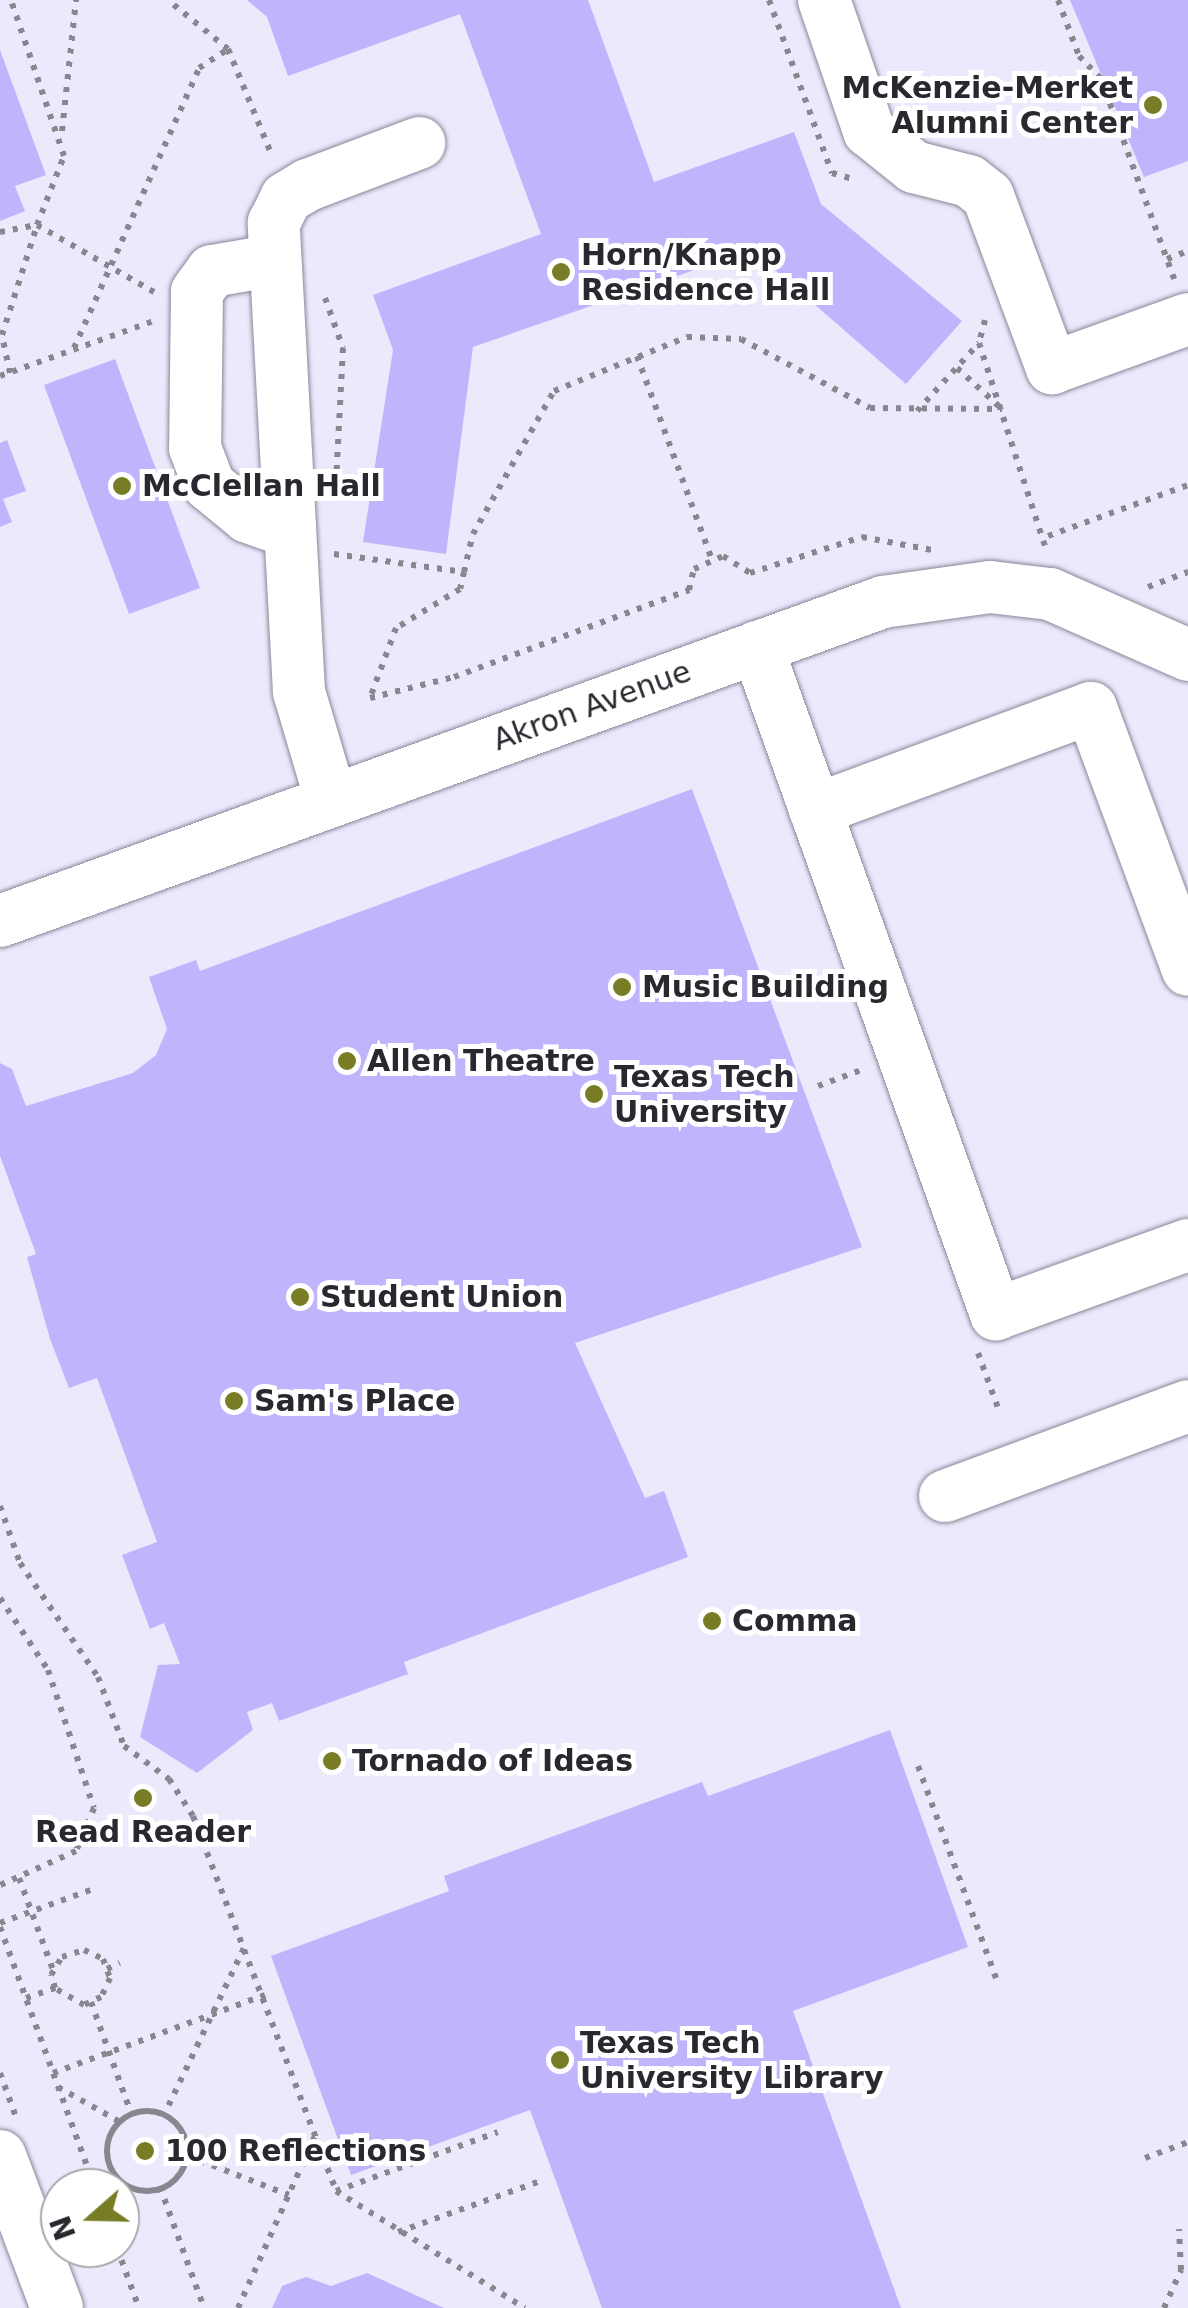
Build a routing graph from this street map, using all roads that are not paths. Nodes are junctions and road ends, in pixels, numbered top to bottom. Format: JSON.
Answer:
{"nodes":[{"id":1,"x":824,"y":0,"type":"edge"},
{"id":2,"x":420,"y":144,"type":"dead end"},
{"id":3,"x":270,"y":262,"type":"junction"},
{"id":4,"x":1184,"y":307,"type":"edge"},
{"id":5,"x":311,"y":533,"type":"junction"},
{"id":6,"x":757,"y":647,"type":"junction"},
{"id":7,"x":1188,"y":655,"type":"edge"},
{"id":8,"x":331,"y":800,"type":"junction"},
{"id":9,"x":815,"y":810,"type":"junction"},
{"id":10,"x":0,"y":921,"type":"edge"},
{"id":11,"x":1188,"y":970,"type":"edge"},
{"id":12,"x":1188,"y":1245,"type":"edge"},
{"id":13,"x":1188,"y":1406,"type":"edge"},
{"id":14,"x":946,"y":1496,"type":"dead end"},
{"id":15,"x":0,"y":2156,"type":"edge"},
{"id":16,"x":58,"y":2308,"type":"edge"}],
"edges":[{"from":1,"to":4,"type":"street"},
{"from":2,"to":3,"type":"street"},
{"from":3,"to":5,"type":"street"},
{"from":3,"to":5,"type":"street"},
{"from":5,"to":8,"type":"street"},
{"from":6,"to":7,"type":"street","name":"Akron Avenue"},
{"from":6,"to":8,"type":"street","name":"Akron Avenue"},
{"from":6,"to":9,"type":"street"},
{"from":8,"to":10,"type":"street","name":"Akron Avenue"},
{"from":9,"to":11,"type":"street"},
{"from":9,"to":12,"type":"street"},
{"from":13,"to":14,"type":"street"},
{"from":15,"to":16,"type":"street"}]}
